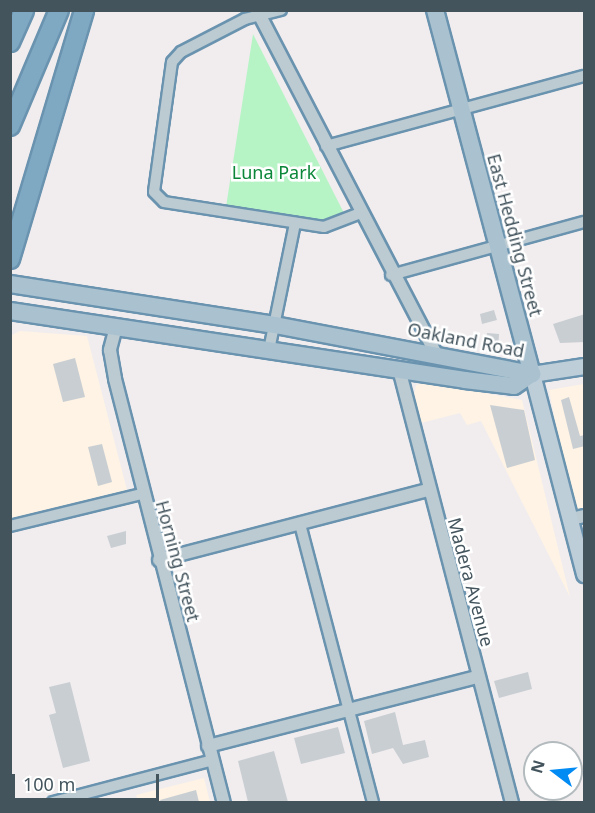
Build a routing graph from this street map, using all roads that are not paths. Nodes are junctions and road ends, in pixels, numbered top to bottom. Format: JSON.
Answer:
{"nodes":[{"id":1,"x":24,"y":10,"type":"edge"},
{"id":2,"x":59,"y":10,"type":"edge"},
{"id":3,"x":84,"y":10,"type":"edge"},
{"id":4,"x":281,"y":10,"type":"edge"},
{"id":5,"x":435,"y":10,"type":"edge"},
{"id":6,"x":258,"y":13,"type":"edge"},
{"id":7,"x":10,"y":42,"type":"edge"},
{"id":8,"x":585,"y":76,"type":"edge"},
{"id":9,"x":461,"y":109,"type":"junction"},
{"id":10,"x":10,"y":126,"type":"edge"},
{"id":11,"x":326,"y":146,"type":"junction"},
{"id":12,"x":360,"y":213,"type":"junction"},
{"id":13,"x":585,"y":222,"type":"edge"},
{"id":14,"x":295,"y":223,"type":"junction"},
{"id":15,"x":496,"y":246,"type":"junction"},
{"id":16,"x":10,"y":259,"type":"edge"},
{"id":17,"x":391,"y":275,"type":"junction"},
{"id":18,"x":10,"y":284,"type":"edge"},
{"id":19,"x":10,"y":311,"type":"edge"},
{"id":20,"x":275,"y":325,"type":"junction"},
{"id":21,"x":116,"y":327,"type":"junction"},
{"id":22,"x":269,"y":350,"type":"junction"},
{"id":23,"x":436,"y":354,"type":"junction"},
{"id":24,"x":585,"y":366,"type":"edge"},
{"id":25,"x":399,"y":369,"type":"junction"},
{"id":26,"x":532,"y":374,"type":"junction"},
{"id":27,"x":428,"y":490,"type":"junction"},
{"id":28,"x":141,"y":494,"type":"junction"},
{"id":29,"x":578,"y":518,"type":"edge"},
{"id":30,"x":300,"y":524,"type":"junction"},
{"id":31,"x":10,"y":526,"type":"edge"},
{"id":32,"x":159,"y":560,"type":"junction"},
{"id":33,"x":585,"y":574,"type":"edge"},
{"id":34,"x":477,"y":677,"type":"junction"},
{"id":35,"x":348,"y":711,"type":"junction"},
{"id":36,"x":208,"y":746,"type":"junction"},
{"id":37,"x":213,"y":760,"type":"junction"},
{"id":38,"x":53,"y":802,"type":"edge"},
{"id":39,"x":224,"y":802,"type":"edge"},
{"id":40,"x":373,"y":802,"type":"edge"},
{"id":41,"x":512,"y":802,"type":"edge"}],
"edges":[{"from":1,"to":7,"type":"highway"},
{"from":2,"to":10,"type":"highway"},
{"from":3,"to":16,"type":"highway"},
{"from":4,"to":6,"type":"street"},
{"from":5,"to":9,"type":"main road","name":"East Hedding Street"},
{"from":6,"to":11,"type":"street"},
{"from":6,"to":14,"type":"street"},
{"from":8,"to":9,"type":"street"},
{"from":9,"to":11,"type":"street"},
{"from":9,"to":15,"type":"main road","name":"East Hedding Street"},
{"from":11,"to":12,"type":"street"},
{"from":12,"to":14,"type":"street"},
{"from":12,"to":17,"type":"street"},
{"from":13,"to":15,"type":"street"},
{"from":14,"to":20,"type":"street"},
{"from":15,"to":17,"type":"street"},
{"from":15,"to":26,"type":"main road","name":"East Hedding Street"},
{"from":17,"to":23,"type":"street"},
{"from":18,"to":20,"type":"main road","name":"Oakland Road"},
{"from":19,"to":21,"type":"main road","name":"Oakland Road"},
{"from":20,"to":22,"type":"street"},
{"from":20,"to":23,"type":"main road","name":"Oakland Road"},
{"from":21,"to":22,"type":"main road","name":"Oakland Road"},
{"from":21,"to":28,"type":"street","name":"Horning Street"},
{"from":22,"to":25,"type":"main road","name":"Oakland Road"},
{"from":23,"to":26,"type":"main road","name":"Oakland Road"},
{"from":24,"to":26,"type":"main road"},
{"from":25,"to":26,"type":"main road","name":"Oakland Road"},
{"from":25,"to":27,"type":"street","name":"Madera Avenue"},
{"from":26,"to":29,"type":"main road","name":"East Hedding Street"},
{"from":27,"to":30,"type":"street"},
{"from":27,"to":34,"type":"street","name":"Madera Avenue"},
{"from":28,"to":31,"type":"street"},
{"from":28,"to":32,"type":"street","name":"Horning Street"},
{"from":29,"to":33,"type":"main road","name":"East Hedding Street"},
{"from":30,"to":32,"type":"street"},
{"from":30,"to":35,"type":"street"},
{"from":32,"to":36,"type":"street","name":"Horning Street"},
{"from":34,"to":35,"type":"street"},
{"from":34,"to":41,"type":"street","name":"Madera Avenue"},
{"from":35,"to":36,"type":"street"},
{"from":35,"to":40,"type":"street"},
{"from":36,"to":37,"type":"street","name":"Horning Street"},
{"from":37,"to":38,"type":"street"},
{"from":37,"to":39,"type":"street","name":"Horning Street"}]}
